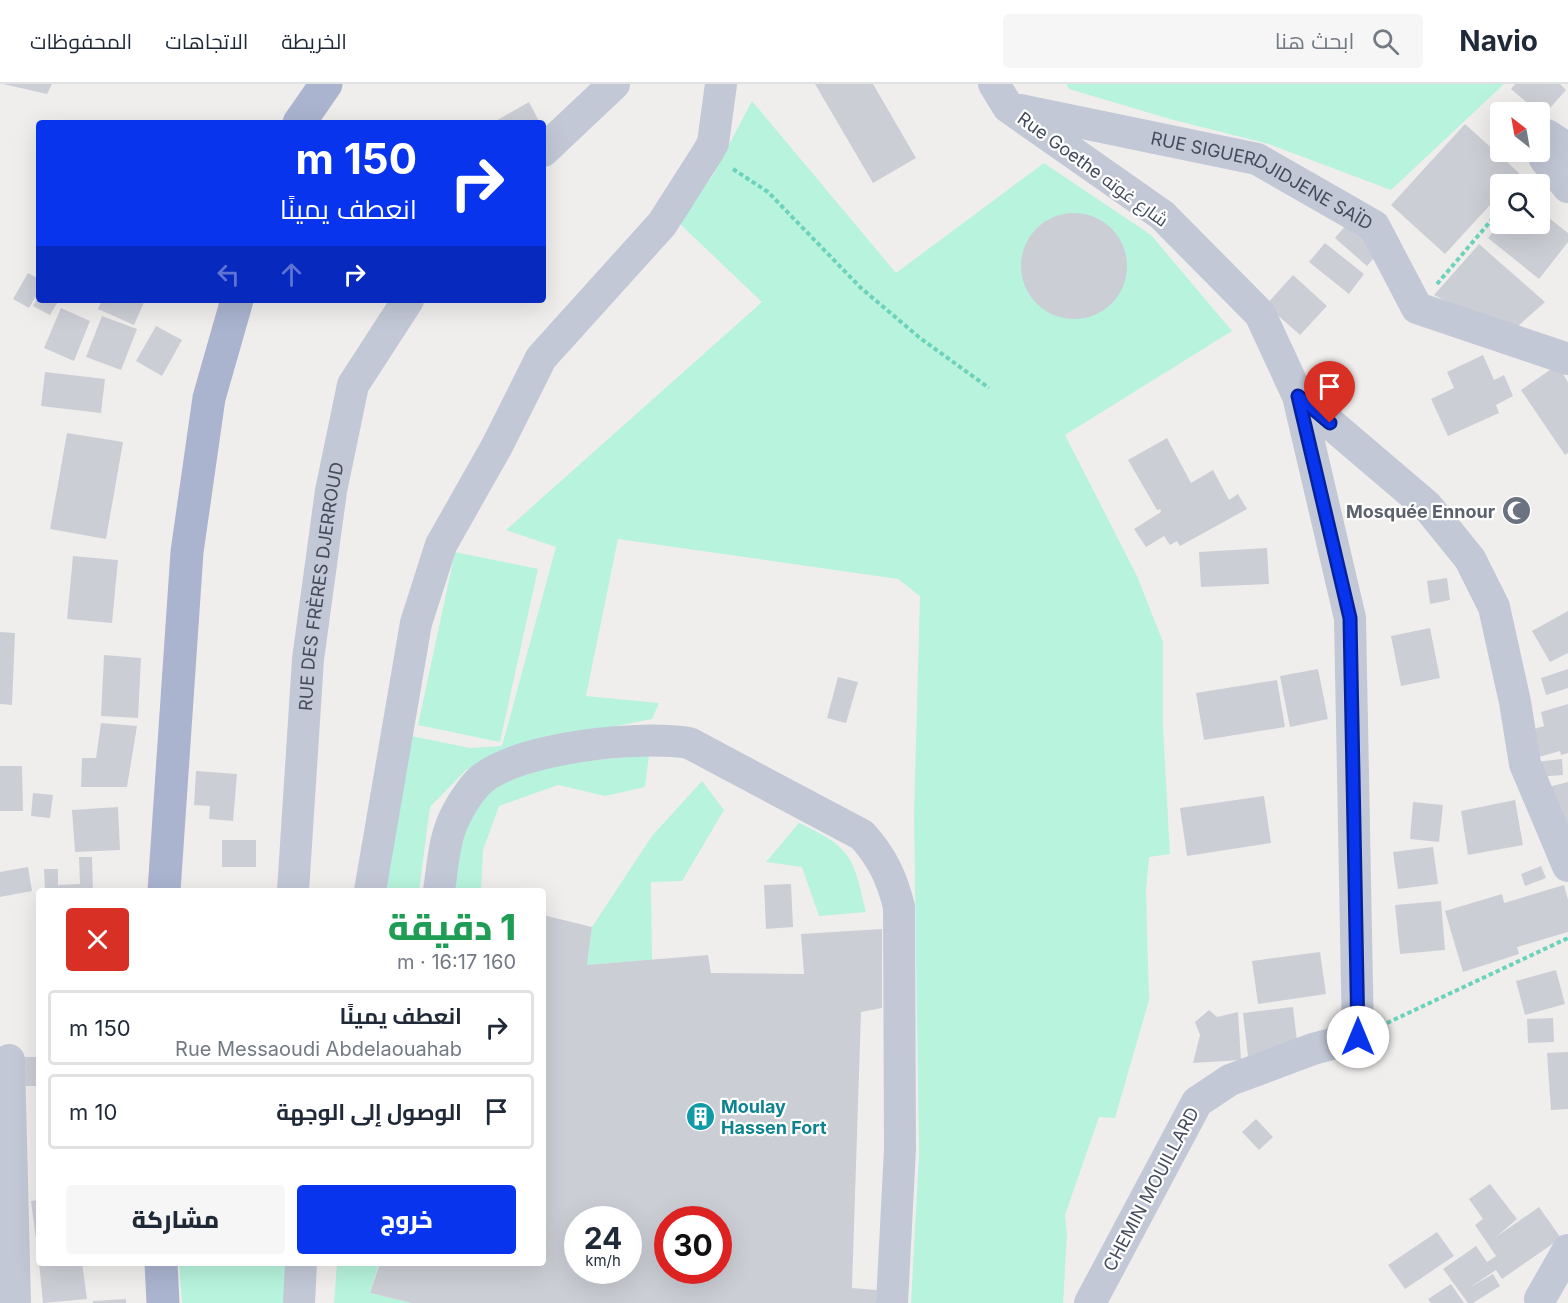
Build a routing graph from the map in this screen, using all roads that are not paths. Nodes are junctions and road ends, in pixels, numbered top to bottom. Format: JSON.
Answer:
{"nodes":[{"id":1,"x":326,"y":84,"type":"edge"},
{"id":2,"x":614,"y":84,"type":"edge"},
{"id":3,"x":721,"y":84,"type":"edge"},
{"id":4,"x":1001,"y":96,"type":"edge"},
{"id":5,"x":301,"y":120,"type":"edge"},
{"id":6,"x":1557,"y":142,"type":"edge"},
{"id":7,"x":546,"y":148,"type":"edge"},
{"id":8,"x":1568,"y":187,"type":"edge"},
{"id":9,"x":236,"y":303,"type":"edge"},
{"id":10,"x":406,"y":303,"type":"edge"},
{"id":11,"x":1568,"y":359,"type":"edge"},
{"id":12,"x":1298,"y":396,"type":"junction"},
{"id":13,"x":1568,"y":867,"type":"edge"},
{"id":14,"x":164,"y":888,"type":"edge"},
{"id":15,"x":294,"y":888,"type":"edge"},
{"id":16,"x":371,"y":888,"type":"edge"},
{"id":17,"x":438,"y":888,"type":"edge"},
{"id":18,"x":1358,"y":1037,"type":"joint"},
{"id":19,"x":9,"y":1060,"type":"dead end"},
{"id":20,"x":1568,"y":1250,"type":"edge"},
{"id":21,"x":161,"y":1266,"type":"edge"},
{"id":22,"x":301,"y":1266,"type":"edge"},
{"id":23,"x":1547,"y":1298,"type":"edge"},
{"id":24,"x":15,"y":1303,"type":"edge"},
{"id":25,"x":163,"y":1303,"type":"edge"},
{"id":26,"x":299,"y":1303,"type":"edge"},
{"id":27,"x":892,"y":1303,"type":"edge"},
{"id":28,"x":1090,"y":1303,"type":"edge"}],
"edges":[{"from":1,"to":5,"type":"main road"},
{"from":2,"to":7,"type":"street"},
{"from":3,"to":16,"type":"street"},
{"from":4,"to":11,"type":"street","name":"RUE SIGUERDJIDJENE SAÏD"},
{"from":4,"to":12,"type":"street","name":"Rue Goethe شارع غوته"},
{"from":6,"to":8,"type":"street"},
{"from":9,"to":14,"type":"main road"},
{"from":10,"to":15,"type":"street","name":"RUE DES FRÈRES DJERROUD"},
{"from":12,"to":13,"type":"street"},
{"from":12,"to":18,"type":"street","name":"Rue Goethe شارع غوته"},
{"from":17,"to":27,"type":"street"},
{"from":18,"to":28,"type":"street","name":"CHEMIN MOUILLARD"},
{"from":19,"to":24,"type":"street"},
{"from":20,"to":23,"type":"street"},
{"from":21,"to":25,"type":"main road"},
{"from":22,"to":26,"type":"street"}]}
